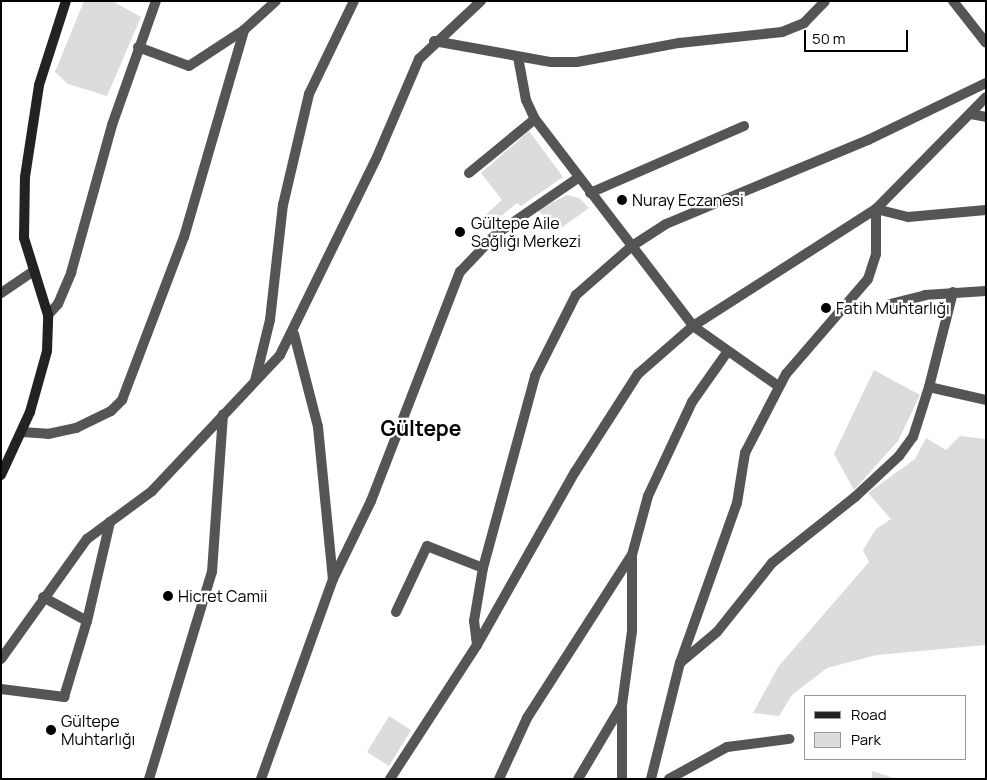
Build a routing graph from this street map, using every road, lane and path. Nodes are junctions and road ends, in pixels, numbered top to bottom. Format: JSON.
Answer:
{"nodes":[{"id":1,"x":66,"y":1,"type":"edge"},
{"id":2,"x":156,"y":1,"type":"edge"},
{"id":3,"x":276,"y":1,"type":"edge"},
{"id":4,"x":354,"y":1,"type":"edge"},
{"id":5,"x":481,"y":1,"type":"edge"},
{"id":6,"x":825,"y":1,"type":"edge"},
{"id":7,"x":953,"y":1,"type":"edge"},
{"id":8,"x":244,"y":30,"type":"junction"},
{"id":9,"x":434,"y":41,"type":"junction"},
{"id":10,"x":986,"y":43,"type":"edge"},
{"id":11,"x":138,"y":47,"type":"junction"},
{"id":12,"x":518,"y":57,"type":"junction"},
{"id":13,"x":986,"y":83,"type":"edge"},
{"id":14,"x":986,"y":97,"type":"edge"},
{"id":15,"x":971,"y":114,"type":"junction"},
{"id":16,"x":986,"y":117,"type":"edge"},
{"id":17,"x":535,"y":119,"type":"junction"},
{"id":18,"x":744,"y":126,"type":"dead end"},
{"id":19,"x":469,"y":173,"type":"dead end"},
{"id":20,"x":578,"y":178,"type":"junction"},
{"id":21,"x":590,"y":194,"type":"junction"},
{"id":22,"x":876,"y":209,"type":"junction"},
{"id":23,"x":986,"y":210,"type":"edge"},
{"id":24,"x":632,"y":246,"type":"junction"},
{"id":25,"x":34,"y":271,"type":"junction"},
{"id":26,"x":986,"y":291,"type":"edge"},
{"id":27,"x":953,"y":292,"type":"junction"},
{"id":28,"x":1,"y":294,"type":"edge"},
{"id":29,"x":890,"y":304,"type":"dead end"},
{"id":30,"x":48,"y":315,"type":"junction"},
{"id":31,"x":692,"y":326,"type":"junction"},
{"id":32,"x":294,"y":334,"type":"junction"},
{"id":33,"x":728,"y":351,"type":"junction"},
{"id":34,"x":255,"y":382,"type":"junction"},
{"id":35,"x":778,"y":386,"type":"junction"},
{"id":36,"x":929,"y":387,"type":"junction"},
{"id":37,"x":986,"y":400,"type":"edge"},
{"id":38,"x":223,"y":414,"type":"junction"},
{"id":39,"x":22,"y":432,"type":"junction"},
{"id":40,"x":1,"y":475,"type":"edge"},
{"id":41,"x":110,"y":522,"type":"junction"},
{"id":42,"x":632,"y":555,"type":"junction"},
{"id":43,"x":483,"y":568,"type":"junction"},
{"id":44,"x":333,"y":579,"type":"junction"},
{"id":45,"x":43,"y":597,"type":"junction"},
{"id":46,"x":396,"y":612,"type":"dead end"},
{"id":47,"x":87,"y":620,"type":"junction"},
{"id":48,"x":477,"y":645,"type":"junction"},
{"id":49,"x":1,"y":659,"type":"edge"},
{"id":50,"x":680,"y":663,"type":"junction"},
{"id":51,"x":1,"y":689,"type":"edge"},
{"id":52,"x":622,"y":705,"type":"junction"},
{"id":53,"x":789,"y":739,"type":"dead end"},
{"id":54,"x":149,"y":779,"type":"edge"},
{"id":55,"x":261,"y":779,"type":"edge"},
{"id":56,"x":390,"y":779,"type":"edge"},
{"id":57,"x":499,"y":779,"type":"edge"},
{"id":58,"x":578,"y":779,"type":"edge"},
{"id":59,"x":622,"y":779,"type":"edge"},
{"id":60,"x":650,"y":779,"type":"edge"},
{"id":61,"x":669,"y":779,"type":"edge"}],
"edges":[{"from":1,"to":25,"type":"main road"},
{"from":2,"to":11,"type":"street"},
{"from":3,"to":8,"type":"street"},
{"from":4,"to":34,"type":"street"},
{"from":5,"to":9,"type":"street"},
{"from":6,"to":12,"type":"street"},
{"from":7,"to":10,"type":"street"},
{"from":8,"to":11,"type":"street"},
{"from":8,"to":39,"type":"street"},
{"from":9,"to":12,"type":"street"},
{"from":9,"to":32,"type":"street"},
{"from":11,"to":30,"type":"street"},
{"from":12,"to":17,"type":"street"},
{"from":13,"to":24,"type":"street"},
{"from":14,"to":15,"type":"street"},
{"from":15,"to":16,"type":"street"},
{"from":15,"to":22,"type":"street"},
{"from":17,"to":19,"type":"street"},
{"from":17,"to":20,"type":"street"},
{"from":18,"to":21,"type":"street"},
{"from":20,"to":21,"type":"street"},
{"from":20,"to":44,"type":"street"},
{"from":21,"to":24,"type":"street"},
{"from":22,"to":23,"type":"street"},
{"from":22,"to":31,"type":"street"},
{"from":22,"to":35,"type":"street"},
{"from":24,"to":31,"type":"street"},
{"from":24,"to":43,"type":"street"},
{"from":25,"to":28,"type":"street"},
{"from":25,"to":30,"type":"main road"},
{"from":26,"to":27,"type":"street"},
{"from":27,"to":29,"type":"street"},
{"from":27,"to":36,"type":"street"},
{"from":30,"to":39,"type":"main road"},
{"from":31,"to":33,"type":"street"},
{"from":31,"to":48,"type":"street"},
{"from":32,"to":34,"type":"street"},
{"from":32,"to":44,"type":"street"},
{"from":33,"to":35,"type":"street"},
{"from":33,"to":42,"type":"street"},
{"from":34,"to":38,"type":"street"},
{"from":35,"to":50,"type":"street"},
{"from":36,"to":37,"type":"street"},
{"from":36,"to":50,"type":"street"},
{"from":38,"to":41,"type":"street"},
{"from":38,"to":54,"type":"street"},
{"from":39,"to":40,"type":"main road"},
{"from":41,"to":45,"type":"street"},
{"from":41,"to":47,"type":"street"},
{"from":42,"to":52,"type":"street"},
{"from":42,"to":57,"type":"street"},
{"from":43,"to":46,"type":"street"},
{"from":43,"to":48,"type":"street"},
{"from":44,"to":55,"type":"street"},
{"from":45,"to":47,"type":"street"},
{"from":45,"to":49,"type":"street"},
{"from":47,"to":51,"type":"street"},
{"from":48,"to":56,"type":"street"},
{"from":50,"to":60,"type":"street"},
{"from":52,"to":58,"type":"street"},
{"from":52,"to":59,"type":"street"},
{"from":53,"to":61,"type":"street"}]}
